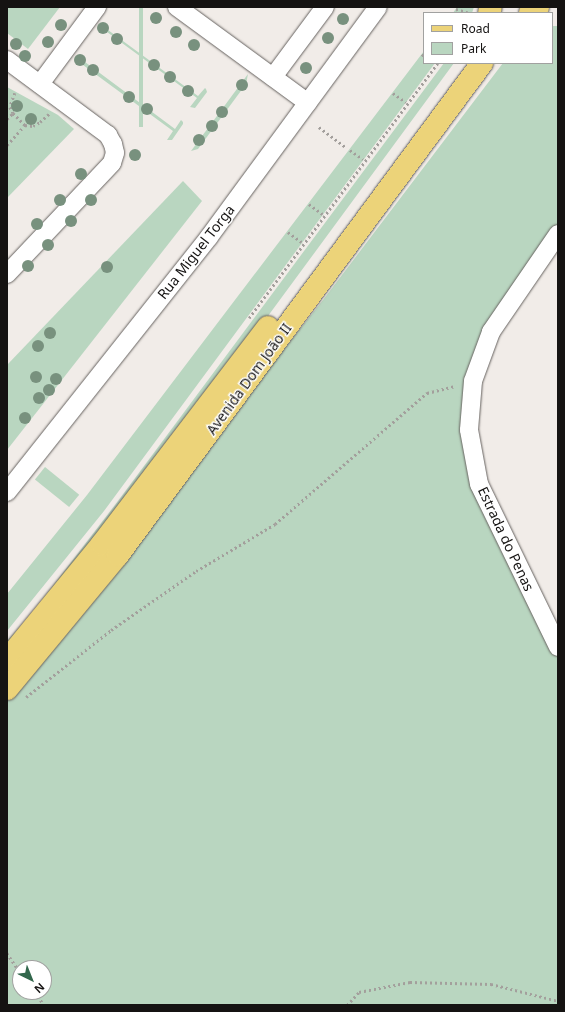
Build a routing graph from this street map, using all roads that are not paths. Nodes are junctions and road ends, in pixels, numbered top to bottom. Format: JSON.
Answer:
{"nodes":[{"id":1,"x":98,"y":7,"type":"edge"},
{"id":2,"x":177,"y":7,"type":"edge"},
{"id":3,"x":325,"y":7,"type":"edge"},
{"id":4,"x":378,"y":7,"type":"edge"},
{"id":5,"x":7,"y":60,"type":"edge"},
{"id":6,"x":463,"y":64,"type":"edge"},
{"id":7,"x":481,"y":64,"type":"edge"},
{"id":8,"x":273,"y":77,"type":"junction"},
{"id":9,"x":40,"y":84,"type":"junction"},
{"id":10,"x":308,"y":103,"type":"junction"},
{"id":11,"x":558,"y":234,"type":"edge"},
{"id":12,"x":7,"y":274,"type":"edge"},
{"id":13,"x":7,"y":492,"type":"edge"},
{"id":14,"x":558,"y":647,"type":"edge"},
{"id":15,"x":7,"y":660,"type":"edge"},
{"id":16,"x":13,"y":695,"type":"edge"}],
"edges":[{"from":1,"to":9,"type":"street"},
{"from":2,"to":8,"type":"street"},
{"from":3,"to":8,"type":"street"},
{"from":4,"to":10,"type":"street","name":"Rua Miguel Torga"},
{"from":5,"to":9,"type":"street"},
{"from":6,"to":15,"type":"main road","name":"Avenida Dom João II"},
{"from":7,"to":16,"type":"main road","name":"Avenida Dom João II"},
{"from":8,"to":10,"type":"street"},
{"from":9,"to":12,"type":"street"},
{"from":10,"to":13,"type":"street","name":"Rua Miguel Torga"},
{"from":11,"to":14,"type":"street","name":"Estrada do Penas"}]}
